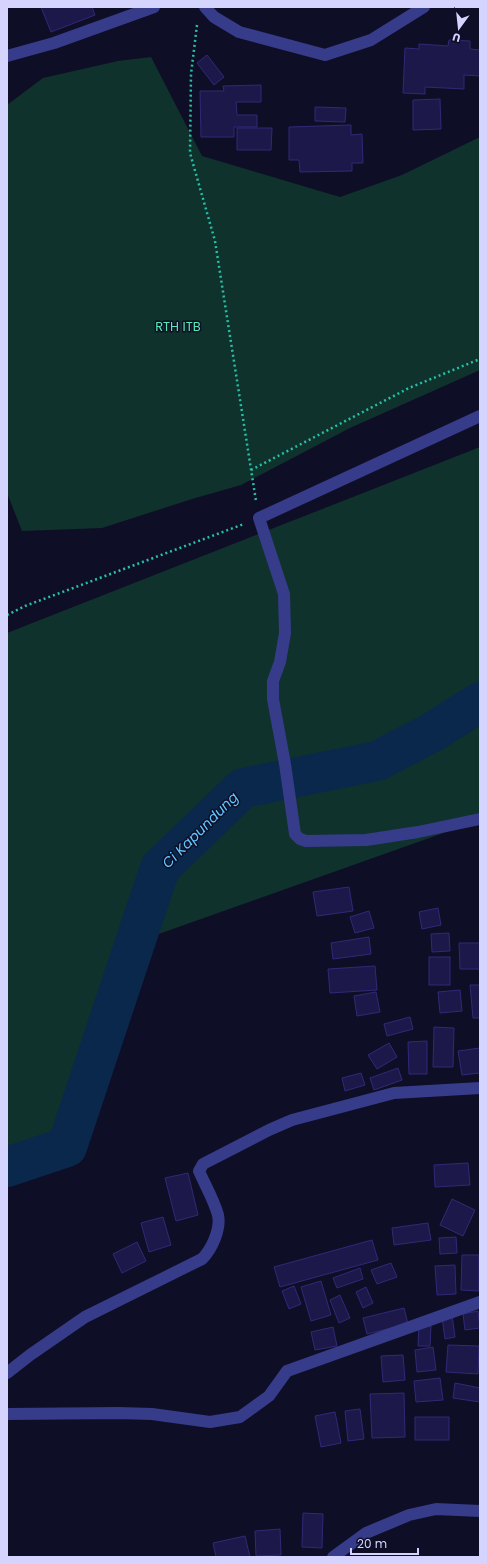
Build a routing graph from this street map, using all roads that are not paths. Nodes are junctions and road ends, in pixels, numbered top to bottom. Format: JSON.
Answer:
{"nodes":[{"id":1,"x":154,"y":7,"type":"edge"},
{"id":2,"x":205,"y":7,"type":"edge"},
{"id":3,"x":424,"y":7,"type":"edge"},
{"id":4,"x":7,"y":56,"type":"edge"},
{"id":5,"x":480,"y":416,"type":"edge"},
{"id":6,"x":480,"y":819,"type":"edge"},
{"id":7,"x":480,"y":1088,"type":"edge"},
{"id":8,"x":480,"y":1302,"type":"edge"},
{"id":9,"x":7,"y":1373,"type":"edge"},
{"id":10,"x":7,"y":1414,"type":"edge"},
{"id":11,"x":480,"y":1511,"type":"edge"},
{"id":12,"x":333,"y":1557,"type":"edge"}],
"edges":[{"from":1,"to":4,"type":"street"},
{"from":2,"to":3,"type":"street"},
{"from":5,"to":6,"type":"street"},
{"from":7,"to":9,"type":"street"},
{"from":8,"to":10,"type":"street"},
{"from":11,"to":12,"type":"street"}]}
